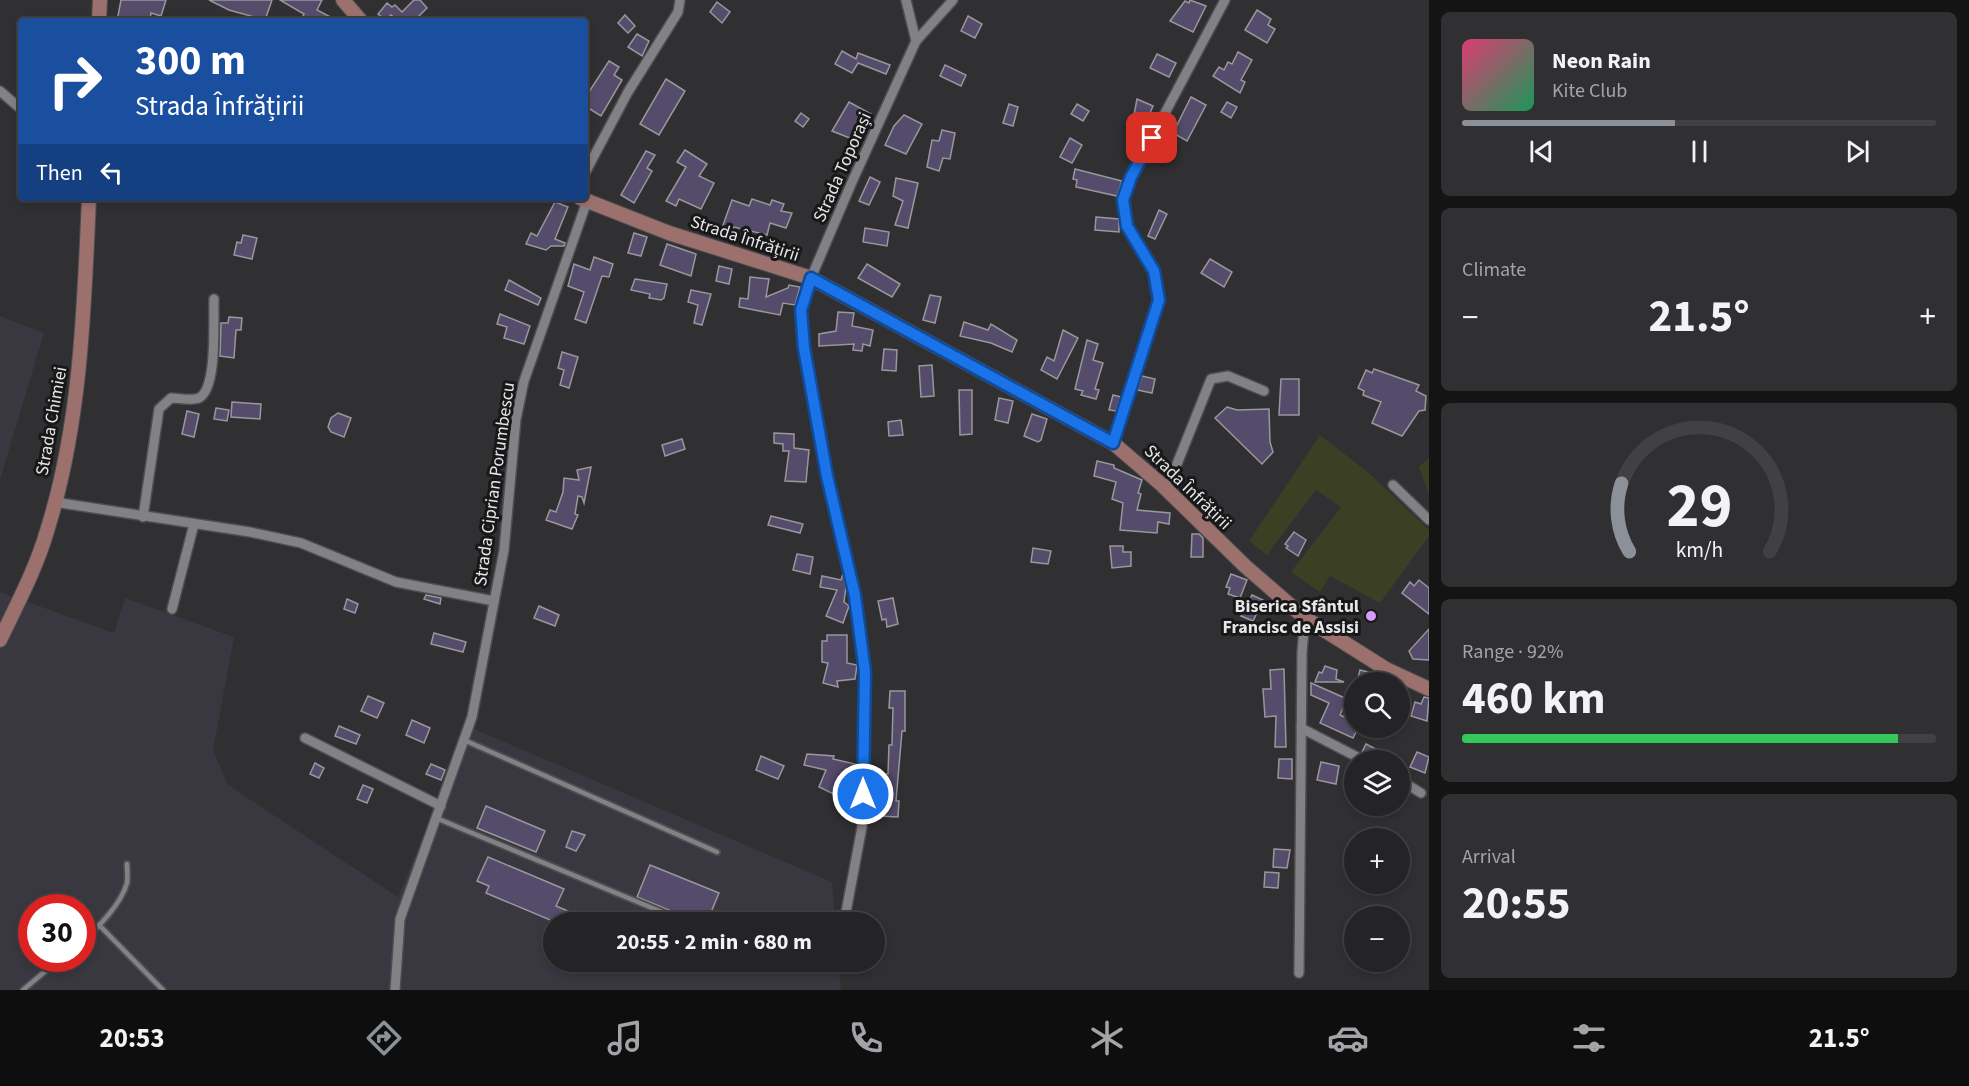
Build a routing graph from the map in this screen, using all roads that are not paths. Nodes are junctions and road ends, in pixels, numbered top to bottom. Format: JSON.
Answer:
{"nodes":[{"id":1,"x":100,"y":0,"type":"edge"},
{"id":2,"x":680,"y":0,"type":"edge"},
{"id":3,"x":906,"y":0,"type":"edge"},
{"id":4,"x":953,"y":0,"type":"edge"},
{"id":5,"x":1225,"y":0,"type":"edge"},
{"id":6,"x":99,"y":18,"type":"edge"},
{"id":7,"x":916,"y":40,"type":"junction"},
{"id":8,"x":0,"y":92,"type":"edge"},
{"id":9,"x":18,"y":107,"type":"edge"},
{"id":10,"x":588,"y":167,"type":"edge"},
{"id":11,"x":89,"y":201,"type":"edge"},
{"id":12,"x":583,"y":201,"type":"edge"},
{"id":13,"x":586,"y":201,"type":"edge"},
{"id":14,"x":811,"y":278,"type":"junction"},
{"id":15,"x":214,"y":298,"type":"dead end"},
{"id":16,"x":1264,"y":391,"type":"dead end"},
{"id":17,"x":1113,"y":443,"type":"junction"},
{"id":18,"x":1393,"y":485,"type":"dead end"},
{"id":19,"x":1167,"y":489,"type":"junction"},
{"id":20,"x":54,"y":502,"type":"junction"},
{"id":21,"x":142,"y":517,"type":"junction"},
{"id":22,"x":1429,"y":520,"type":"edge"},
{"id":23,"x":194,"y":524,"type":"junction"},
{"id":24,"x":494,"y":601,"type":"junction"},
{"id":25,"x":172,"y":609,"type":"dead end"},
{"id":26,"x":1305,"y":618,"type":"junction"},
{"id":27,"x":0,"y":640,"type":"edge"},
{"id":28,"x":1429,"y":689,"type":"edge"},
{"id":29,"x":1301,"y":728,"type":"junction"},
{"id":30,"x":304,"y":738,"type":"dead end"},
{"id":31,"x":464,"y":740,"type":"junction"},
{"id":32,"x":1344,"y":750,"type":"edge"},
{"id":33,"x":1410,"y":786,"type":"edge"},
{"id":34,"x":1421,"y":793,"type":"dead end"},
{"id":35,"x":441,"y":806,"type":"junction"},
{"id":36,"x":436,"y":818,"type":"junction"},
{"id":37,"x":717,"y":852,"type":"dead end"},
{"id":38,"x":127,"y":864,"type":"dead end"},
{"id":39,"x":662,"y":912,"type":"edge"},
{"id":40,"x":846,"y":912,"type":"dead end"},
{"id":41,"x":99,"y":925,"type":"junction"},
{"id":42,"x":96,"y":928,"type":"edge"},
{"id":43,"x":44,"y":972,"type":"edge"},
{"id":44,"x":1299,"y":973,"type":"dead end"},
{"id":45,"x":23,"y":990,"type":"edge"},
{"id":46,"x":163,"y":990,"type":"edge"},
{"id":47,"x":394,"y":990,"type":"edge"}],
"edges":[{"from":1,"to":6,"type":"main road"},
{"from":2,"to":10,"type":"street"},
{"from":3,"to":7,"type":"street"},
{"from":4,"to":7,"type":"street","name":"Strada Toporași"},
{"from":5,"to":17,"type":"street"},
{"from":7,"to":14,"type":"street","name":"Strada Toporași"},
{"from":8,"to":9,"type":"street"},
{"from":11,"to":20,"type":"main road","name":"Strada Chimiei"},
{"from":12,"to":24,"type":"street","name":"Strada Ciprian Porumbescu"},
{"from":13,"to":14,"type":"main road","name":"Strada Înfrățirii"},
{"from":14,"to":17,"type":"main road","name":"Strada Înfrățirii"},
{"from":14,"to":40,"type":"street","name":"Strada Toporași"},
{"from":15,"to":21,"type":"street"},
{"from":16,"to":19,"type":"street"},
{"from":17,"to":19,"type":"main road","name":"Strada Înfrățirii"},
{"from":18,"to":22,"type":"street"},
{"from":19,"to":26,"type":"main road","name":"Strada Înfrățirii"},
{"from":20,"to":21,"type":"street","name":"Strada Ciprian Porumbescu"},
{"from":20,"to":27,"type":"main road","name":"Strada Chimiei"},
{"from":21,"to":23,"type":"street","name":"Strada Ciprian Porumbescu"},
{"from":23,"to":24,"type":"street","name":"Strada Ciprian Porumbescu"},
{"from":23,"to":25,"type":"street"},
{"from":24,"to":31,"type":"street","name":"Strada Ciprian Porumbescu"},
{"from":26,"to":28,"type":"main road","name":"Strada Înfrățirii"},
{"from":26,"to":29,"type":"street"},
{"from":29,"to":32,"type":"street"},
{"from":29,"to":44,"type":"street"},
{"from":30,"to":35,"type":"street"},
{"from":31,"to":35,"type":"street","name":"Strada Ciprian Porumbescu"},
{"from":31,"to":37,"type":"lane"},
{"from":33,"to":34,"type":"street"},
{"from":35,"to":36,"type":"street","name":"Strada Ciprian Porumbescu"},
{"from":36,"to":39,"type":"lane"},
{"from":36,"to":47,"type":"street","name":"Strada Ciprian Porumbescu"},
{"from":38,"to":41,"type":"lane"},
{"from":41,"to":42,"type":"lane"},
{"from":41,"to":46,"type":"lane"},
{"from":43,"to":45,"type":"lane"}]}
